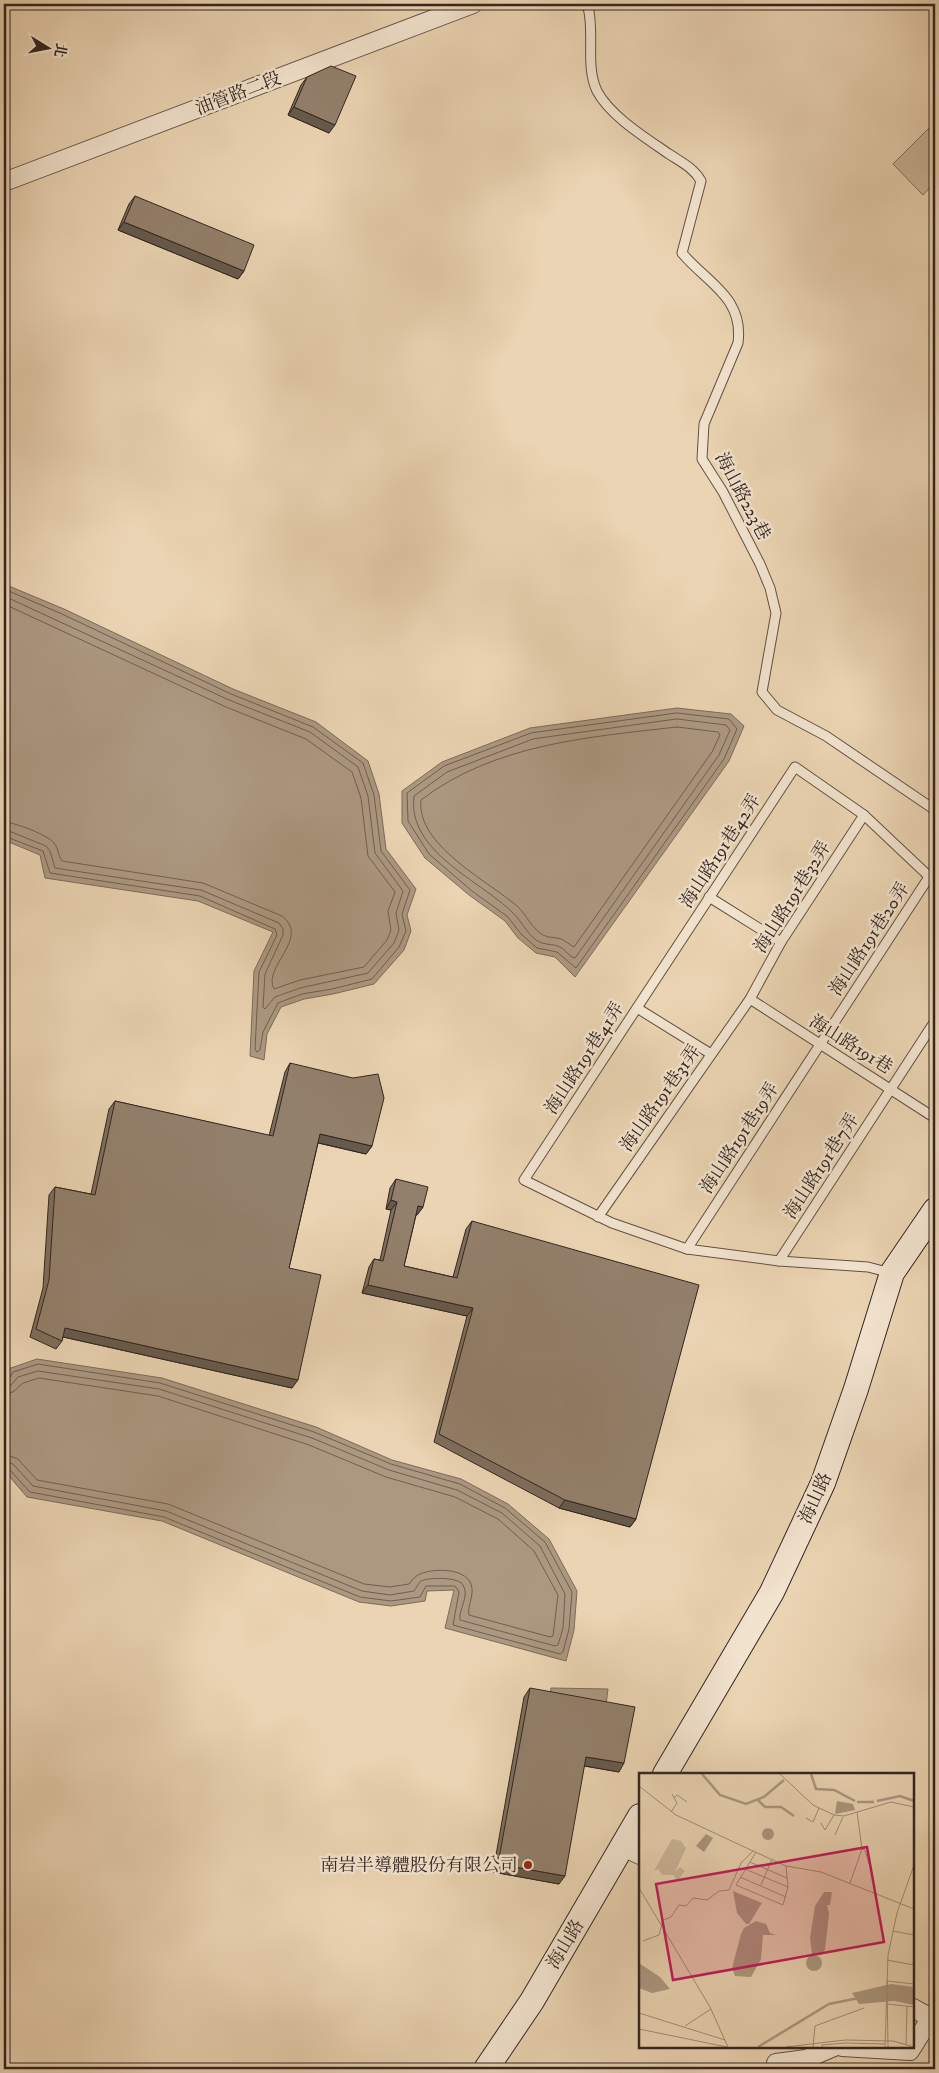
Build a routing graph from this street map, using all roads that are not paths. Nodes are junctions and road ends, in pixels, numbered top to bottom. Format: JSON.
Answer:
{"nodes":[{"id":1,"x":473,"y":4,"type":"edge"},
{"id":2,"x":582,"y":4,"type":"edge"},
{"id":3,"x":4,"y":182,"type":"edge"},
{"id":4,"x":935,"y":810,"type":"edge"},
{"id":5,"x":864,"y":815,"type":"junction"},
{"id":6,"x":932,"y":879,"type":"edge"},
{"id":7,"x":709,"y":897,"type":"junction"},
{"id":8,"x":781,"y":942,"type":"junction"},
{"id":9,"x":672,"y":954,"type":"joint"},
{"id":10,"x":750,"y":998,"type":"junction"},
{"id":11,"x":637,"y":1008,"type":"junction"},
{"id":12,"x":935,"y":1021,"type":"edge"},
{"id":13,"x":819,"y":1044,"type":"junction"},
{"id":14,"x":711,"y":1054,"type":"junction"},
{"id":15,"x":891,"y":1089,"type":"junction"},
{"id":16,"x":935,"y":1118,"type":"edge"},
{"id":17,"x":935,"y":1210,"type":"edge"},
{"id":18,"x":598,"y":1216,"type":"junction"},
{"id":19,"x":686,"y":1249,"type":"junction"},
{"id":20,"x":779,"y":1261,"type":"junction"},
{"id":21,"x":892,"y":1273,"type":"junction"},
{"id":22,"x":666,"y":1773,"type":"edge"},
{"id":23,"x":639,"y":1820,"type":"edge"},
{"id":24,"x":632,"y":1851,"type":"edge"},
{"id":25,"x":914,"y":2009,"type":"edge"},
{"id":26,"x":933,"y":2020,"type":"edge"},
{"id":27,"x":914,"y":2046,"type":"edge"},
{"id":28,"x":832,"y":2048,"type":"edge"},
{"id":29,"x":859,"y":2048,"type":"edge"},
{"id":30,"x":912,"y":2048,"type":"edge"},
{"id":31,"x":776,"y":2063,"type":"dead end"},
{"id":32,"x":486,"y":2069,"type":"edge"}],
"edges":[{"from":1,"to":3,"type":"street","name":"油管路二段"},
{"from":2,"to":4,"type":"lane","name":"海山路223巷"},
{"from":5,"to":6,"type":"lane"},
{"from":5,"to":7,"type":"lane","name":"海山路191巷42弄"},
{"from":5,"to":8,"type":"lane","name":"海山路191巷32弄"},
{"from":6,"to":13,"type":"lane","name":"海山路191巷20弄"},
{"from":7,"to":8,"type":"lane"},
{"from":7,"to":9,"type":"lane","name":"海山路191巷42弄"},
{"from":8,"to":10,"type":"lane","name":"海山路191巷32弄"},
{"from":9,"to":11,"type":"lane","name":"海山路191巷41弄"},
{"from":10,"to":13,"type":"lane","name":"海山路191巷"},
{"from":10,"to":14,"type":"lane","name":"海山路191巷31弄"},
{"from":11,"to":14,"type":"lane"},
{"from":11,"to":18,"type":"lane","name":"海山路191巷41弄"},
{"from":12,"to":15,"type":"lane","name":"海山路191巷7弄"},
{"from":13,"to":15,"type":"lane","name":"海山路191巷"},
{"from":13,"to":19,"type":"lane","name":"海山路191巷19弄"},
{"from":14,"to":18,"type":"lane","name":"海山路191巷31弄"},
{"from":15,"to":16,"type":"lane","name":"海山路191巷"},
{"from":15,"to":20,"type":"lane","name":"海山路191巷7弄"},
{"from":17,"to":21,"type":"main road","name":"海山路"},
{"from":18,"to":19,"type":"lane"},
{"from":19,"to":20,"type":"lane"},
{"from":20,"to":21,"type":"lane"},
{"from":21,"to":22,"type":"main road","name":"海山路"},
{"from":23,"to":24,"type":"main road","name":"海山路"},
{"from":24,"to":32,"type":"main road","name":"海山路"},
{"from":25,"to":26,"type":"street"},
{"from":26,"to":27,"type":"street"},
{"from":28,"to":31,"type":"street"},
{"from":29,"to":30,"type":"street"}]}
